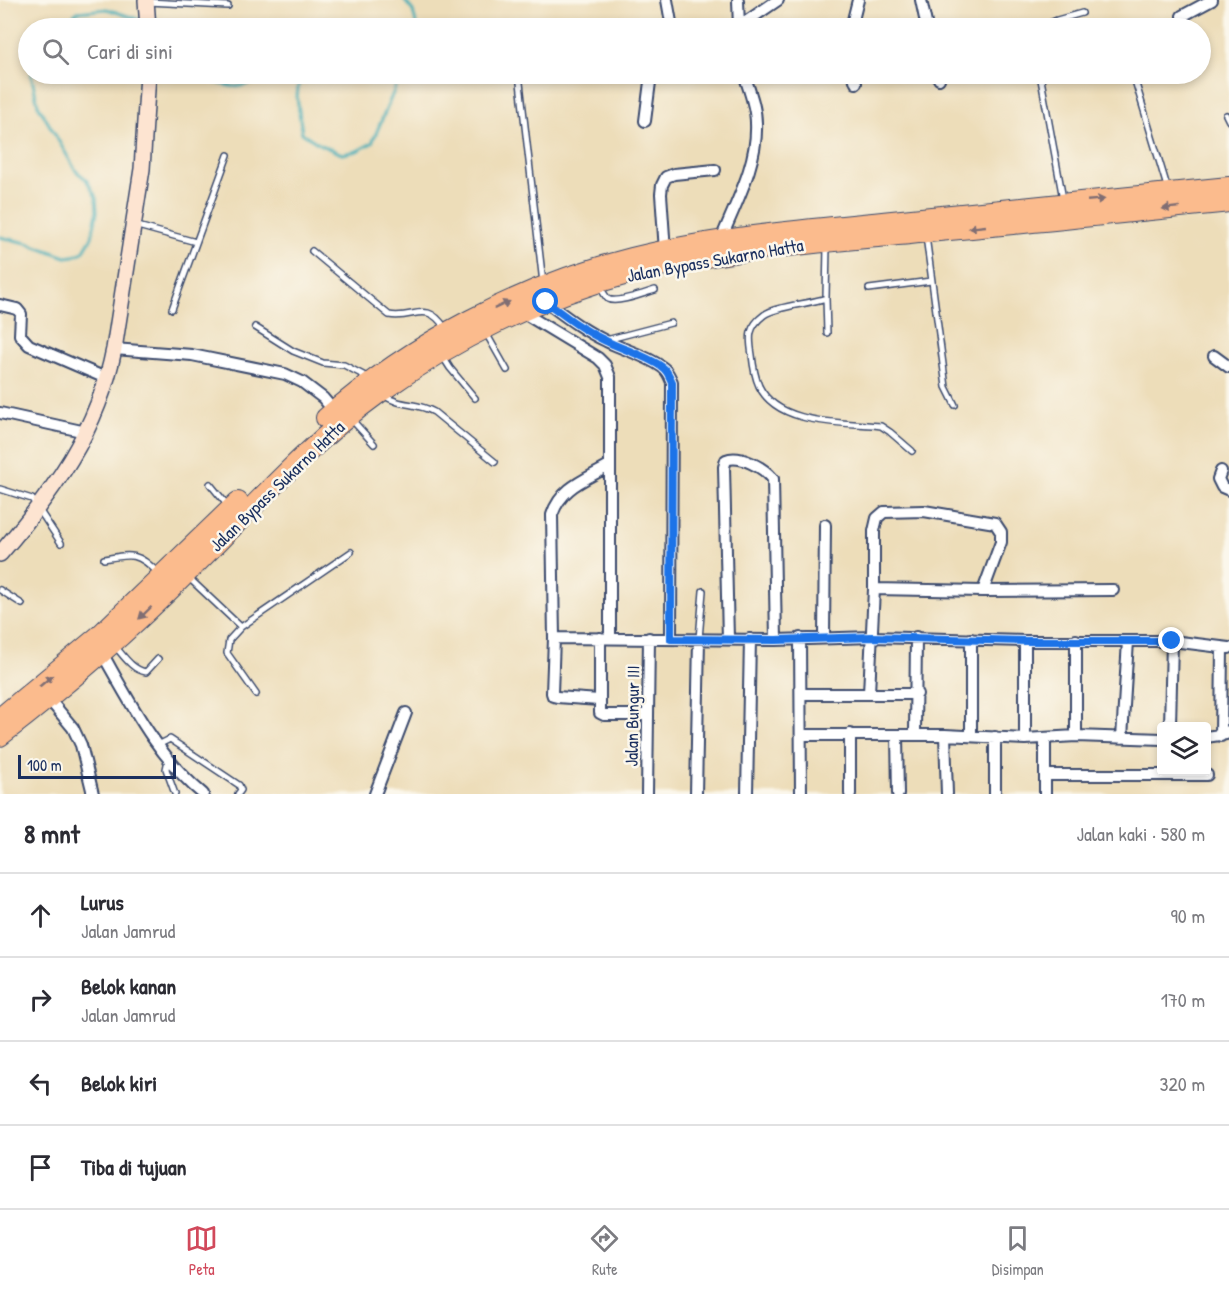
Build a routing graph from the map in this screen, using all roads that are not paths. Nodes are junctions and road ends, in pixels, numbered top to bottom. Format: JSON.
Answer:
{"nodes":[{"id":1,"x":667,"y":0,"type":"edge"},
{"id":2,"x":738,"y":0,"type":"edge"},
{"id":3,"x":778,"y":0,"type":"edge"},
{"id":4,"x":858,"y":0,"type":"edge"},
{"id":5,"x":921,"y":0,"type":"edge"},
{"id":6,"x":1212,"y":0,"type":"edge"},
{"id":7,"x":228,"y":6,"type":"dead end"},
{"id":8,"x":147,"y":11,"type":"edge"},
{"id":9,"x":1082,"y":13,"type":"dead end"},
{"id":10,"x":1182,"y":16,"type":"dead end"},
{"id":11,"x":670,"y":18,"type":"edge"},
{"id":12,"x":738,"y":18,"type":"edge"},
{"id":13,"x":752,"y":18,"type":"edge"},
{"id":14,"x":854,"y":18,"type":"edge"},
{"id":15,"x":925,"y":18,"type":"edge"},
{"id":16,"x":1064,"y":18,"type":"edge"},
{"id":17,"x":148,"y":84,"type":"edge"},
{"id":18,"x":520,"y":84,"type":"edge"},
{"id":19,"x":650,"y":84,"type":"edge"},
{"id":20,"x":747,"y":84,"type":"edge"},
{"id":21,"x":1042,"y":84,"type":"edge"},
{"id":22,"x":1136,"y":84,"type":"edge"},
{"id":23,"x":1226,"y":115,"type":"dead end"},
{"id":24,"x":645,"y":121,"type":"dead end"},
{"id":25,"x":1229,"y":121,"type":"edge"},
{"id":26,"x":228,"y":155,"type":"dead end"},
{"id":27,"x":715,"y":170,"type":"dead end"},
{"id":28,"x":1229,"y":187,"type":"edge"},
{"id":29,"x":1168,"y":194,"type":"junction"},
{"id":30,"x":1229,"y":202,"type":"edge"},
{"id":31,"x":1064,"y":203,"type":"junction"},
{"id":32,"x":1032,"y":214,"type":"junction"},
{"id":33,"x":1002,"y":217,"type":"junction"},
{"id":34,"x":133,"y":224,"type":"junction"},
{"id":35,"x":926,"y":233,"type":"junction"},
{"id":36,"x":720,"y":242,"type":"junction"},
{"id":37,"x":827,"y":242,"type":"junction"},
{"id":38,"x":196,"y":243,"type":"junction"},
{"id":39,"x":312,"y":251,"type":"dead end"},
{"id":40,"x":665,"y":251,"type":"junction"},
{"id":41,"x":931,"y":281,"type":"junction"},
{"id":42,"x":597,"y":283,"type":"junction"},
{"id":43,"x":869,"y":289,"type":"dead end"},
{"id":44,"x":655,"y":290,"type":"dead end"},
{"id":45,"x":545,"y":294,"type":"junction"},
{"id":46,"x":826,"y":298,"type":"junction"},
{"id":47,"x":0,"y":305,"type":"edge"},
{"id":48,"x":171,"y":309,"type":"dead end"},
{"id":49,"x":522,"y":312,"type":"junction"},
{"id":50,"x":671,"y":323,"type":"dead end"},
{"id":51,"x":255,"y":327,"type":"dead end"},
{"id":52,"x":484,"y":329,"type":"junction"},
{"id":53,"x":448,"y":333,"type":"junction"},
{"id":54,"x":828,"y":333,"type":"dead end"},
{"id":55,"x":605,"y":341,"type":"junction"},
{"id":56,"x":114,"y":349,"type":"junction"},
{"id":57,"x":440,"y":353,"type":"junction"},
{"id":58,"x":1214,"y":357,"type":"dead end"},
{"id":59,"x":1229,"y":367,"type":"edge"},
{"id":60,"x":507,"y":369,"type":"dead end"},
{"id":61,"x":108,"y":379,"type":"junction"},
{"id":62,"x":376,"y":387,"type":"junction"},
{"id":63,"x":475,"y":398,"type":"dead end"},
{"id":64,"x":955,"y":405,"type":"dead end"},
{"id":65,"x":0,"y":413,"type":"edge"},
{"id":66,"x":341,"y":414,"type":"junction"},
{"id":67,"x":86,"y":432,"type":"junction"},
{"id":68,"x":374,"y":444,"type":"dead end"},
{"id":69,"x":912,"y":451,"type":"dead end"},
{"id":70,"x":495,"y":462,"type":"dead end"},
{"id":71,"x":609,"y":466,"type":"junction"},
{"id":72,"x":1221,"y":471,"type":"dead end"},
{"id":73,"x":210,"y":484,"type":"dead end"},
{"id":74,"x":0,"y":489,"type":"edge"},
{"id":75,"x":1229,"y":490,"type":"edge"},
{"id":76,"x":39,"y":508,"type":"junction"},
{"id":77,"x":231,"y":510,"type":"junction"},
{"id":78,"x":825,"y":525,"type":"dead end"},
{"id":79,"x":61,"y":543,"type":"dead end"},
{"id":80,"x":198,"y":552,"type":"junction"},
{"id":81,"x":351,"y":552,"type":"dead end"},
{"id":82,"x":0,"y":554,"type":"edge"},
{"id":83,"x":104,"y":559,"type":"dead end"},
{"id":84,"x":173,"y":579,"type":"junction"},
{"id":85,"x":874,"y":589,"type":"junction"},
{"id":86,"x":0,"y":590,"type":"edge"},
{"id":87,"x":1113,"y":590,"type":"dead end"},
{"id":88,"x":703,"y":591,"type":"dead end"},
{"id":89,"x":983,"y":591,"type":"junction"},
{"id":90,"x":22,"y":604,"type":"dead end"},
{"id":91,"x":240,"y":627,"type":"junction"},
{"id":92,"x":824,"y":637,"type":"junction"},
{"id":93,"x":872,"y":637,"type":"junction"},
{"id":94,"x":916,"y":637,"type":"junction"},
{"id":95,"x":554,"y":638,"type":"junction"},
{"id":96,"x":605,"y":638,"type":"junction"},
{"id":97,"x":649,"y":638,"type":"junction"},
{"id":98,"x":800,"y":638,"type":"junction"},
{"id":99,"x":671,"y":639,"type":"junction"},
{"id":100,"x":699,"y":639,"type":"junction"},
{"id":101,"x":728,"y":639,"type":"junction"},
{"id":102,"x":750,"y":639,"type":"junction"},
{"id":103,"x":971,"y":639,"type":"junction"},
{"id":104,"x":776,"y":640,"type":"junction"},
{"id":105,"x":1076,"y":640,"type":"junction"},
{"id":106,"x":1025,"y":641,"type":"junction"},
{"id":107,"x":1128,"y":641,"type":"junction"},
{"id":108,"x":1172,"y":641,"type":"junction"},
{"id":109,"x":1226,"y":647,"type":"edge"},
{"id":110,"x":108,"y":648,"type":"junction"},
{"id":111,"x":158,"y":659,"type":"dead end"},
{"id":112,"x":869,"y":693,"type":"junction"},
{"id":113,"x":256,"y":694,"type":"dead end"},
{"id":114,"x":802,"y":694,"type":"junction"},
{"id":115,"x":917,"y":694,"type":"junction"},
{"id":116,"x":49,"y":699,"type":"junction"},
{"id":117,"x":599,"y":700,"type":"junction"},
{"id":118,"x":406,"y":712,"type":"dead end"},
{"id":119,"x":648,"y":715,"type":"junction"},
{"id":120,"x":0,"y":717,"type":"edge"},
{"id":121,"x":1170,"y":722,"type":"edge"},
{"id":122,"x":1225,"y":733,"type":"edge"},
{"id":123,"x":850,"y":734,"type":"junction"},
{"id":124,"x":915,"y":734,"type":"junction"},
{"id":125,"x":801,"y":735,"type":"junction"},
{"id":126,"x":897,"y":735,"type":"junction"},
{"id":127,"x":945,"y":735,"type":"junction"},
{"id":128,"x":0,"y":736,"type":"edge"},
{"id":129,"x":971,"y":736,"type":"junction"},
{"id":130,"x":1076,"y":736,"type":"junction"},
{"id":131,"x":995,"y":737,"type":"junction"},
{"id":132,"x":1122,"y":738,"type":"junction"},
{"id":133,"x":1025,"y":739,"type":"junction"},
{"id":134,"x":1046,"y":739,"type":"junction"},
{"id":135,"x":1157,"y":739,"type":"edge"},
{"id":136,"x":157,"y":746,"type":"junction"},
{"id":137,"x":168,"y":760,"type":"junction"},
{"id":138,"x":1046,"y":776,"type":"junction"},
{"id":139,"x":1157,"y":776,"type":"edge"},
{"id":140,"x":743,"y":793,"type":"edge"},
{"id":141,"x":93,"y":794,"type":"edge"},
{"id":142,"x":175,"y":794,"type":"edge"},
{"id":143,"x":203,"y":794,"type":"edge"},
{"id":144,"x":238,"y":794,"type":"edge"},
{"id":145,"x":375,"y":794,"type":"edge"},
{"id":146,"x":647,"y":794,"type":"edge"},
{"id":147,"x":696,"y":794,"type":"edge"},
{"id":148,"x":801,"y":794,"type":"edge"},
{"id":149,"x":850,"y":794,"type":"edge"},
{"id":150,"x":898,"y":794,"type":"edge"},
{"id":151,"x":947,"y":794,"type":"edge"},
{"id":152,"x":995,"y":794,"type":"edge"},
{"id":153,"x":1045,"y":794,"type":"edge"}],
"edges":[{"from":1,"to":11,"type":"street"},
{"from":2,"to":12,"type":"street"},
{"from":3,"to":13,"type":"street"},
{"from":4,"to":14,"type":"street"},
{"from":5,"to":15,"type":"street"},
{"from":6,"to":10,"type":"street"},
{"from":7,"to":8,"type":"lane"},
{"from":9,"to":16,"type":"lane"},
{"from":17,"to":34,"type":"main road"},
{"from":18,"to":45,"type":"lane"},
{"from":19,"to":24,"type":"street"},
{"from":20,"to":36,"type":"street"},
{"from":21,"to":31,"type":"lane"},
{"from":22,"to":29,"type":"lane"},
{"from":23,"to":25,"type":"lane"},
{"from":26,"to":38,"type":"lane"},
{"from":27,"to":40,"type":"street"},
{"from":28,"to":29,"type":"highway","name":"Jalan Bypass Sukarno Hatta"},
{"from":31,"to":29,"type":"highway","name":"Jalan Bypass Sukarno Hatta","one_way":true},
{"from":30,"to":32,"type":"highway","name":"Jalan Bypass Sukarno Hatta","one_way":true},
{"from":31,"to":32,"type":"highway","name":"Jalan Bypass Sukarno Hatta"},
{"from":32,"to":33,"type":"highway","name":"Jalan Bypass Sukarno Hatta"},
{"from":33,"to":35,"type":"highway","name":"Jalan Bypass Sukarno Hatta","one_way":true},
{"from":33,"to":36,"type":"highway","name":"Jalan Bypass Sukarno Hatta"},
{"from":34,"to":38,"type":"lane"},
{"from":34,"to":56,"type":"main road"},
{"from":35,"to":37,"type":"highway","name":"Jalan Bypass Sukarno Hatta"},
{"from":35,"to":41,"type":"lane"},
{"from":36,"to":40,"type":"highway","name":"Jalan Bypass Sukarno Hatta"},
{"from":37,"to":42,"type":"highway","name":"Jalan Bypass Sukarno Hatta"},
{"from":37,"to":46,"type":"lane"},
{"from":38,"to":48,"type":"lane"},
{"from":39,"to":53,"type":"lane"},
{"from":40,"to":45,"type":"highway","name":"Jalan Bypass Sukarno Hatta"},
{"from":41,"to":43,"type":"lane"},
{"from":41,"to":64,"type":"lane"},
{"from":42,"to":44,"type":"lane"},
{"from":42,"to":45,"type":"highway","name":"Jalan Bypass Sukarno Hatta"},
{"from":45,"to":49,"type":"highway","name":"Jalan Bypass Sukarno Hatta"},
{"from":53,"to":45,"type":"highway","name":"Jalan Bypass Sukarno Hatta","one_way":true},
{"from":45,"to":55,"type":"street"},
{"from":46,"to":54,"type":"lane"},
{"from":46,"to":69,"type":"lane"},
{"from":47,"to":61,"type":"street"},
{"from":49,"to":52,"type":"highway","name":"Jalan Bypass Sukarno Hatta"},
{"from":49,"to":71,"type":"street"},
{"from":50,"to":55,"type":"lane"},
{"from":51,"to":62,"type":"lane"},
{"from":52,"to":57,"type":"highway","name":"Jalan Bypass Sukarno Hatta"},
{"from":52,"to":60,"type":"lane"},
{"from":53,"to":62,"type":"highway","name":"Jalan Bypass Sukarno Hatta"},
{"from":55,"to":99,"type":"street"},
{"from":56,"to":61,"type":"main road"},
{"from":56,"to":66,"type":"street"},
{"from":57,"to":62,"type":"highway","name":"Jalan Bypass Sukarno Hatta"},
{"from":57,"to":63,"type":"lane"},
{"from":58,"to":59,"type":"street"},
{"from":61,"to":67,"type":"main road"},
{"from":62,"to":66,"type":"highway","name":"Jalan Bypass Sukarno Hatta"},
{"from":62,"to":70,"type":"lane"},
{"from":65,"to":67,"type":"street"},
{"from":66,"to":68,"type":"lane"},
{"from":66,"to":77,"type":"highway","name":"Jalan Bypass Sukarno Hatta"},
{"from":66,"to":80,"type":"highway","name":"Jalan Bypass Sukarno Hatta"},
{"from":67,"to":76,"type":"main road"},
{"from":71,"to":95,"type":"street"},
{"from":71,"to":96,"type":"street"},
{"from":72,"to":75,"type":"street"},
{"from":73,"to":77,"type":"lane"},
{"from":74,"to":76,"type":"lane"},
{"from":76,"to":79,"type":"lane"},
{"from":76,"to":82,"type":"main road"},
{"from":77,"to":80,"type":"highway","name":"Jalan Bypass Sukarno Hatta"},
{"from":78,"to":92,"type":"street"},
{"from":80,"to":84,"type":"highway","name":"Jalan Bypass Sukarno Hatta"},
{"from":81,"to":91,"type":"lane"},
{"from":83,"to":84,"type":"lane"},
{"from":84,"to":91,"type":"lane"},
{"from":84,"to":110,"type":"highway","name":"Jalan Bypass Sukarno Hatta","one_way":true},
{"from":120,"to":84,"type":"highway","name":"Jalan Bypass Sukarno Hatta","one_way":true},
{"from":85,"to":89,"type":"street"},
{"from":85,"to":89,"type":"street"},
{"from":85,"to":93,"type":"street"},
{"from":86,"to":90,"type":"lane"},
{"from":87,"to":89,"type":"street"},
{"from":88,"to":100,"type":"lane"},
{"from":91,"to":113,"type":"lane"},
{"from":92,"to":93,"type":"street"},
{"from":92,"to":98,"type":"street"},
{"from":93,"to":94,"type":"street"},
{"from":93,"to":112,"type":"street"},
{"from":94,"to":103,"type":"street"},
{"from":94,"to":115,"type":"street"},
{"from":95,"to":96,"type":"street"},
{"from":95,"to":117,"type":"street"},
{"from":96,"to":97,"type":"street"},
{"from":96,"to":117,"type":"street"},
{"from":97,"to":99,"type":"street"},
{"from":97,"to":119,"type":"street","name":"Jalan Bungur III"},
{"from":98,"to":104,"type":"street"},
{"from":98,"to":114,"type":"street"},
{"from":99,"to":100,"type":"street"},
{"from":100,"to":101,"type":"street"},
{"from":100,"to":147,"type":"street"},
{"from":101,"to":102,"type":"street"},
{"from":101,"to":104,"type":"street"},
{"from":102,"to":104,"type":"street"},
{"from":102,"to":140,"type":"street"},
{"from":103,"to":106,"type":"street"},
{"from":103,"to":129,"type":"street"},
{"from":105,"to":106,"type":"street"},
{"from":105,"to":107,"type":"street"},
{"from":105,"to":130,"type":"street"},
{"from":106,"to":133,"type":"street"},
{"from":107,"to":108,"type":"street"},
{"from":107,"to":132,"type":"street"},
{"from":108,"to":109,"type":"street"},
{"from":108,"to":121,"type":"street"},
{"from":109,"to":122,"type":"street"},
{"from":110,"to":111,"type":"lane"},
{"from":110,"to":116,"type":"highway","name":"Jalan Bypass Sukarno Hatta"},
{"from":110,"to":136,"type":"street"},
{"from":112,"to":114,"type":"street"},
{"from":112,"to":115,"type":"street"},
{"from":114,"to":125,"type":"street"},
{"from":115,"to":124,"type":"street"},
{"from":116,"to":128,"type":"highway","name":"Jalan Bypass Sukarno Hatta"},
{"from":116,"to":141,"type":"street"},
{"from":117,"to":119,"type":"street"},
{"from":118,"to":145,"type":"street"},
{"from":119,"to":146,"type":"street","name":"Jalan Bungur III"},
{"from":123,"to":125,"type":"street"},
{"from":123,"to":126,"type":"street"},
{"from":123,"to":149,"type":"street"},
{"from":124,"to":126,"type":"street"},
{"from":124,"to":127,"type":"street"},
{"from":125,"to":148,"type":"street"},
{"from":126,"to":150,"type":"street"},
{"from":127,"to":129,"type":"street"},
{"from":127,"to":151,"type":"street"},
{"from":129,"to":131,"type":"street"},
{"from":130,"to":132,"type":"street"},
{"from":130,"to":134,"type":"street"},
{"from":131,"to":133,"type":"street"},
{"from":131,"to":152,"type":"street"},
{"from":132,"to":135,"type":"street"},
{"from":133,"to":134,"type":"street"},
{"from":134,"to":138,"type":"street"},
{"from":136,"to":137,"type":"street"},
{"from":136,"to":144,"type":"lane"},
{"from":137,"to":142,"type":"lane"},
{"from":137,"to":143,"type":"street"},
{"from":138,"to":139,"type":"street"},
{"from":138,"to":153,"type":"street"}]}
